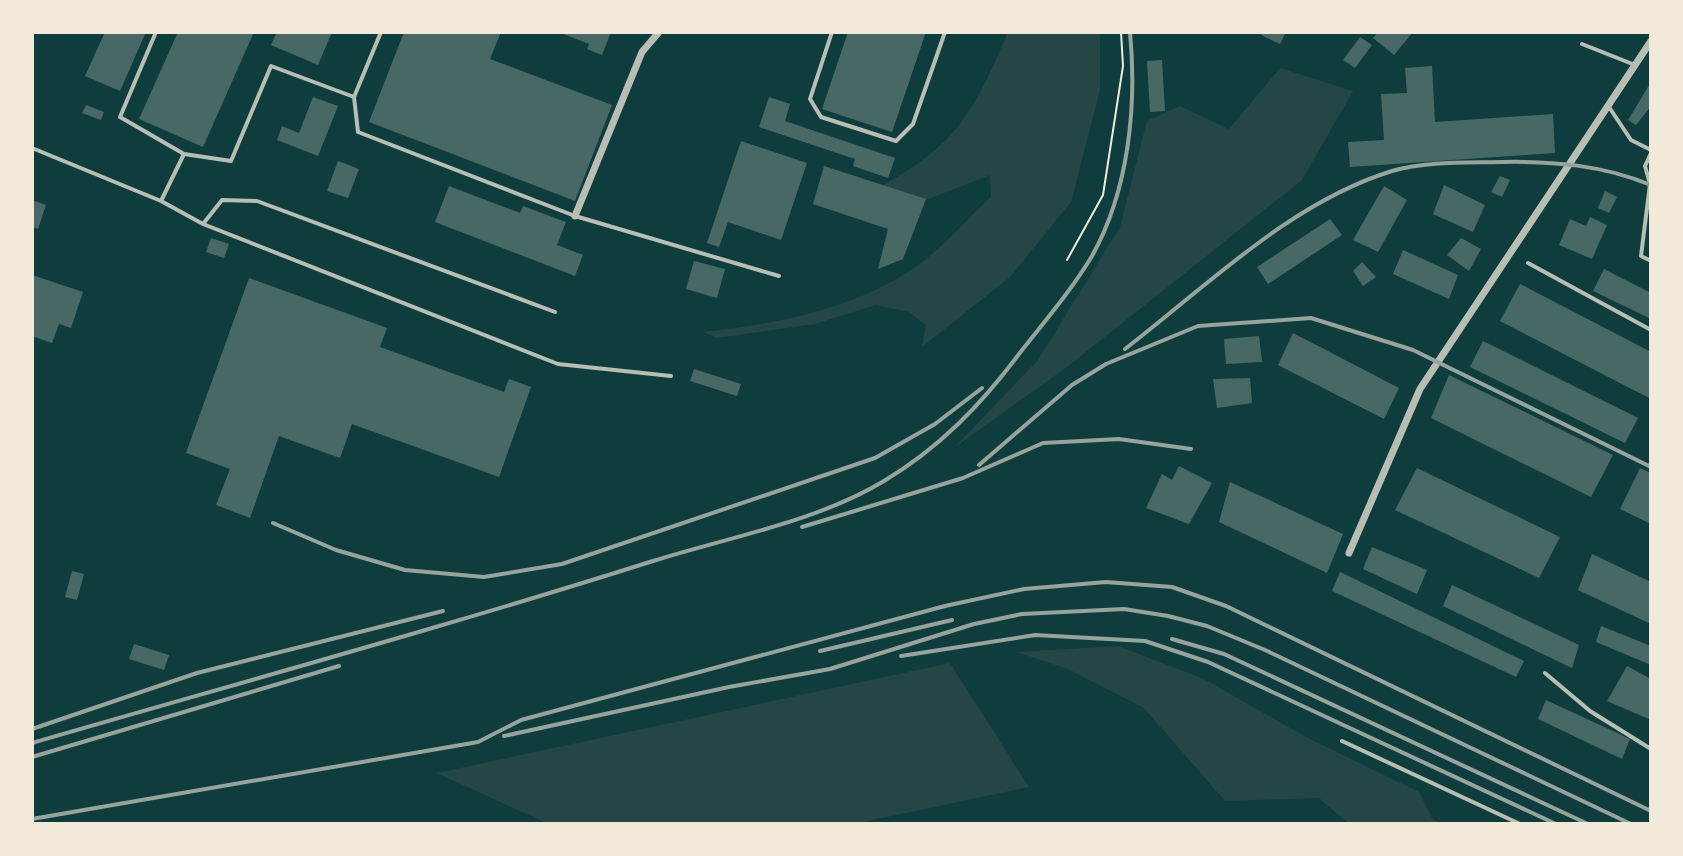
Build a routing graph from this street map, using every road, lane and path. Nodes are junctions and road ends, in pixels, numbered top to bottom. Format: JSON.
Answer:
{"nodes":[{"id":1,"x":156,"y":32,"type":"edge"},
{"id":2,"x":381,"y":32,"type":"edge"},
{"id":3,"x":659,"y":32,"type":"edge"},
{"id":4,"x":832,"y":32,"type":"edge"},
{"id":5,"x":945,"y":32,"type":"edge"},
{"id":6,"x":1121,"y":32,"type":"edge"},
{"id":7,"x":1651,"y":41,"type":"edge"},
{"id":8,"x":1582,"y":44,"type":"dead end"},
{"id":9,"x":1635,"y":65,"type":"junction"},
{"id":10,"x":354,"y":97,"type":"junction"},
{"id":11,"x":1608,"y":106,"type":"junction"},
{"id":12,"x":32,"y":148,"type":"edge"},
{"id":13,"x":1651,"y":151,"type":"edge"},
{"id":14,"x":184,"y":154,"type":"junction"},
{"id":15,"x":161,"y":201,"type":"junction"},
{"id":16,"x":575,"y":216,"type":"junction"},
{"id":17,"x":203,"y":224,"type":"junction"},
{"id":18,"x":1067,"y":260,"type":"dead end"},
{"id":19,"x":1651,"y":261,"type":"edge"},
{"id":20,"x":1528,"y":263,"type":"dead end"},
{"id":21,"x":779,"y":276,"type":"dead end"},
{"id":22,"x":555,"y":312,"type":"dead end"},
{"id":23,"x":1651,"y":330,"type":"edge"},
{"id":24,"x":671,"y":376,"type":"dead end"},
{"id":25,"x":1349,"y":553,"type":"dead end"},
{"id":26,"x":1545,"y":673,"type":"dead end"},
{"id":27,"x":1342,"y":741,"type":"dead end"},
{"id":28,"x":1651,"y":749,"type":"edge"},
{"id":29,"x":1520,"y":824,"type":"edge"}],
"edges":[{"from":1,"to":14,"type":"lane"},
{"from":2,"to":10,"type":"lane"},
{"from":3,"to":16,"type":"street"},
{"from":4,"to":5,"type":"lane"},
{"from":6,"to":18,"type":"path"},
{"from":7,"to":9,"type":"street"},
{"from":8,"to":9,"type":"lane"},
{"from":9,"to":11,"type":"street"},
{"from":10,"to":14,"type":"lane"},
{"from":10,"to":16,"type":"lane"},
{"from":11,"to":13,"type":"lane"},
{"from":11,"to":25,"type":"street"},
{"from":12,"to":15,"type":"lane"},
{"from":13,"to":19,"type":"lane"},
{"from":14,"to":15,"type":"lane"},
{"from":15,"to":17,"type":"lane"},
{"from":16,"to":21,"type":"lane"},
{"from":17,"to":22,"type":"lane"},
{"from":17,"to":24,"type":"lane"},
{"from":20,"to":23,"type":"lane"},
{"from":26,"to":28,"type":"lane"},
{"from":27,"to":29,"type":"lane"}]}
